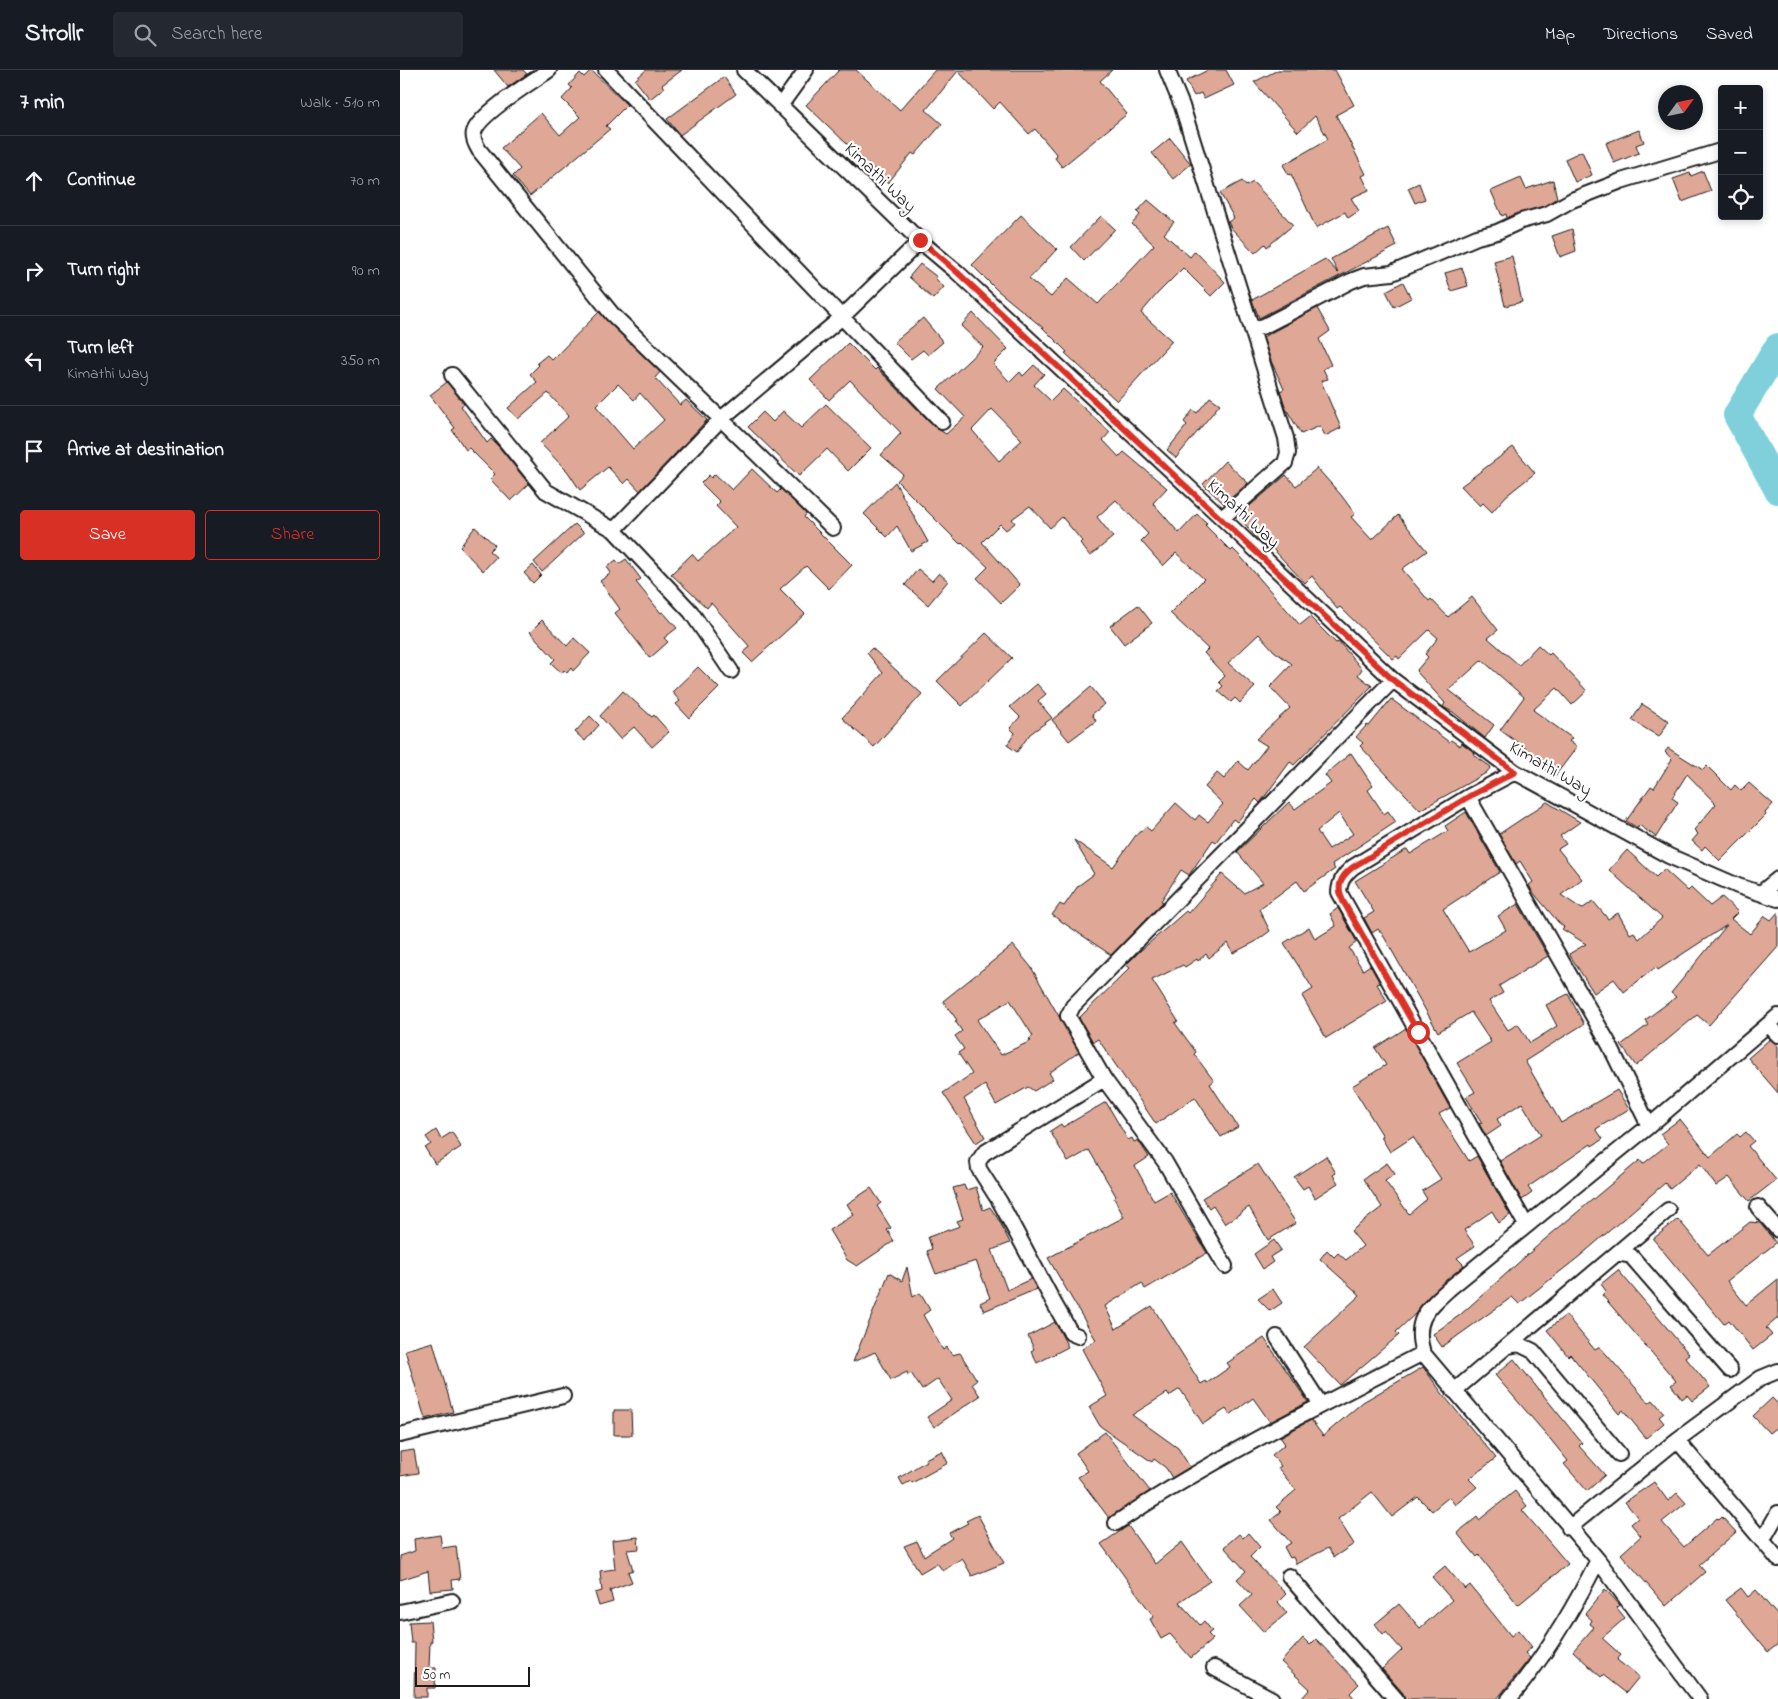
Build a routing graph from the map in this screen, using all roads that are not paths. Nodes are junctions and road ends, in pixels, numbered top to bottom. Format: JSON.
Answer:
{"nodes":[{"id":1,"x":549,"y":70,"type":"edge"},
{"id":2,"x":606,"y":70,"type":"edge"},
{"id":3,"x":744,"y":70,"type":"edge"},
{"id":4,"x":806,"y":70,"type":"edge"},
{"id":5,"x":1167,"y":70,"type":"edge"},
{"id":6,"x":780,"y":106,"type":"junction"},
{"id":7,"x":1718,"y":151,"type":"edge"},
{"id":8,"x":920,"y":240,"type":"junction"},
{"id":9,"x":842,"y":318,"type":"junction"},
{"id":10,"x":1254,"y":329,"type":"junction"},
{"id":11,"x":452,"y":375,"type":"dead end"},
{"id":12,"x":721,"y":419,"type":"junction"},
{"id":13,"x":942,"y":422,"type":"dead end"},
{"id":14,"x":1222,"y":518,"type":"junction"},
{"id":15,"x":833,"y":528,"type":"dead end"},
{"id":16,"x":614,"y":530,"type":"junction"},
{"id":17,"x":731,"y":671,"type":"dead end"},
{"id":18,"x":1393,"y":680,"type":"junction"},
{"id":19,"x":1515,"y":772,"type":"junction"},
{"id":20,"x":1468,"y":797,"type":"junction"},
{"id":21,"x":1778,"y":879,"type":"edge"},
{"id":22,"x":1762,"y":892,"type":"junction"},
{"id":23,"x":1778,"y":899,"type":"edge"},
{"id":24,"x":1775,"y":1025,"type":"edge"},
{"id":25,"x":1104,"y":1079,"type":"junction"},
{"id":26,"x":1649,"y":1126,"type":"junction"},
{"id":27,"x":1758,"y":1208,"type":"dead end"},
{"id":28,"x":1668,"y":1210,"type":"dead end"},
{"id":29,"x":1526,"y":1225,"type":"junction"},
{"id":30,"x":1778,"y":1230,"type":"edge"},
{"id":31,"x":1618,"y":1253,"type":"junction"},
{"id":32,"x":1225,"y":1266,"type":"dead end"},
{"id":33,"x":1078,"y":1336,"type":"dead end"},
{"id":34,"x":1277,"y":1337,"type":"dead end"},
{"id":35,"x":1509,"y":1346,"type":"junction"},
{"id":36,"x":1423,"y":1354,"type":"junction"},
{"id":37,"x":1730,"y":1370,"type":"dead end"},
{"id":38,"x":1778,"y":1371,"type":"edge"},
{"id":39,"x":1454,"y":1391,"type":"junction"},
{"id":40,"x":563,"y":1396,"type":"dead end"},
{"id":41,"x":1321,"y":1405,"type":"junction"},
{"id":42,"x":400,"y":1435,"type":"edge"},
{"id":43,"x":1677,"y":1440,"type":"junction"},
{"id":44,"x":1619,"y":1454,"type":"dead end"},
{"id":45,"x":1778,"y":1513,"type":"edge"},
{"id":46,"x":1116,"y":1523,"type":"dead end"},
{"id":47,"x":1568,"y":1528,"type":"junction"},
{"id":48,"x":1762,"y":1540,"type":"junction"},
{"id":49,"x":1778,"y":1559,"type":"edge"},
{"id":50,"x":1598,"y":1560,"type":"junction"},
{"id":51,"x":1289,"y":1576,"type":"dead end"},
{"id":52,"x":452,"y":1601,"type":"dead end"},
{"id":53,"x":400,"y":1612,"type":"edge"},
{"id":54,"x":1214,"y":1668,"type":"dead end"},
{"id":55,"x":1272,"y":1699,"type":"edge"},
{"id":56,"x":1396,"y":1699,"type":"edge"},
{"id":57,"x":1508,"y":1699,"type":"edge"},
{"id":58,"x":1700,"y":1699,"type":"edge"}],
"edges":[{"from":1,"to":12,"type":"street"},
{"from":2,"to":9,"type":"street"},
{"from":3,"to":6,"type":"street","name":"Kimathi Way"},
{"from":4,"to":6,"type":"street"},
{"from":5,"to":10,"type":"street"},
{"from":6,"to":8,"type":"street","name":"Kimathi Way"},
{"from":7,"to":10,"type":"street"},
{"from":8,"to":9,"type":"street"},
{"from":8,"to":14,"type":"street","name":"Kimathi Way"},
{"from":9,"to":12,"type":"street"},
{"from":9,"to":13,"type":"street"},
{"from":10,"to":14,"type":"street"},
{"from":11,"to":16,"type":"street"},
{"from":12,"to":15,"type":"street"},
{"from":12,"to":16,"type":"street"},
{"from":14,"to":18,"type":"street","name":"Kimathi Way"},
{"from":16,"to":17,"type":"street"},
{"from":18,"to":19,"type":"street","name":"Kimathi Way"},
{"from":18,"to":25,"type":"street"},
{"from":19,"to":20,"type":"street"},
{"from":19,"to":22,"type":"street","name":"Kimathi Way"},
{"from":20,"to":26,"type":"street"},
{"from":20,"to":29,"type":"street"},
{"from":21,"to":22,"type":"street"},
{"from":22,"to":23,"type":"street","name":"Kimathi Way"},
{"from":24,"to":26,"type":"street"},
{"from":25,"to":32,"type":"street"},
{"from":25,"to":33,"type":"street"},
{"from":26,"to":29,"type":"street"},
{"from":27,"to":30,"type":"street"},
{"from":28,"to":31,"type":"street"},
{"from":29,"to":36,"type":"street"},
{"from":31,"to":35,"type":"street"},
{"from":31,"to":37,"type":"street"},
{"from":34,"to":41,"type":"street"},
{"from":35,"to":39,"type":"street"},
{"from":35,"to":44,"type":"street"},
{"from":36,"to":39,"type":"street"},
{"from":36,"to":41,"type":"street"},
{"from":38,"to":43,"type":"street"},
{"from":39,"to":47,"type":"street"},
{"from":40,"to":42,"type":"street"},
{"from":41,"to":46,"type":"street"},
{"from":43,"to":47,"type":"street"},
{"from":43,"to":48,"type":"street"},
{"from":45,"to":48,"type":"street"},
{"from":47,"to":50,"type":"street"},
{"from":48,"to":49,"type":"street"},
{"from":50,"to":57,"type":"street"},
{"from":50,"to":58,"type":"street"},
{"from":51,"to":56,"type":"street"},
{"from":52,"to":53,"type":"street"},
{"from":54,"to":55,"type":"street"}]}
